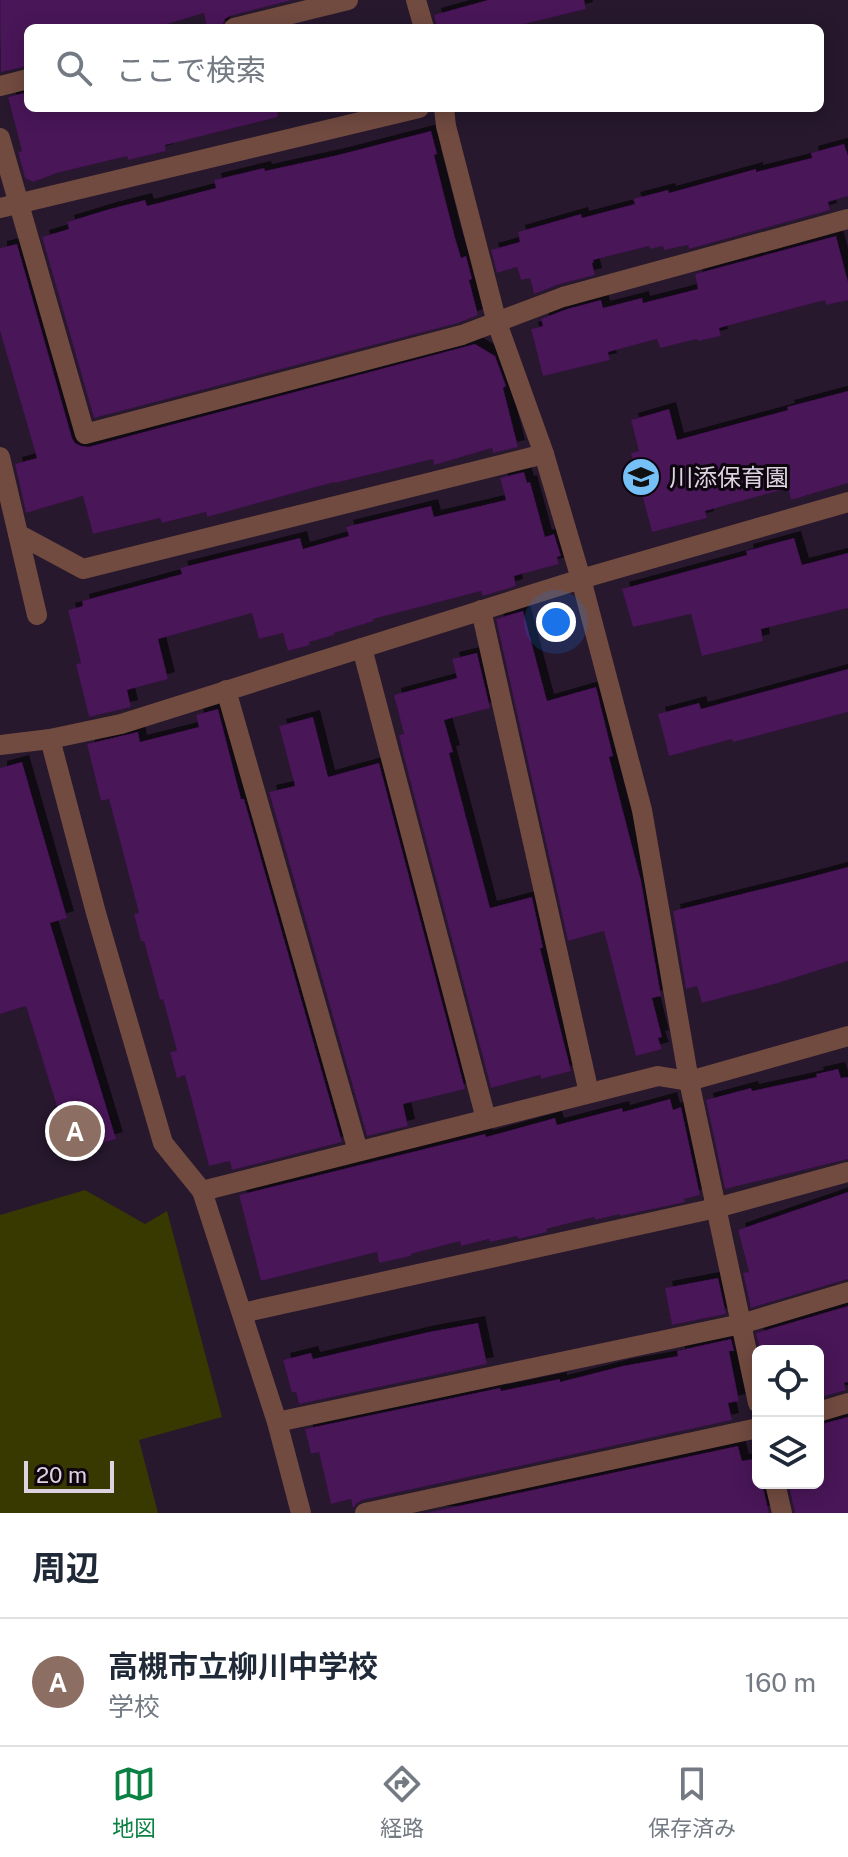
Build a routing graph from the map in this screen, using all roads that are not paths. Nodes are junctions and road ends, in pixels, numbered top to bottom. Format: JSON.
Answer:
{"nodes":[{"id":1,"x":348,"y":0,"type":"edge"},
{"id":2,"x":422,"y":1,"type":"edge"},
{"id":3,"x":250,"y":24,"type":"edge"},
{"id":4,"x":424,"y":24,"type":"edge"},
{"id":5,"x":24,"y":80,"type":"edge"},
{"id":6,"x":0,"y":86,"type":"edge"},
{"id":7,"x":402,"y":112,"type":"edge"},
{"id":8,"x":444,"y":112,"type":"edge"},
{"id":9,"x":0,"y":138,"type":"edge"},
{"id":10,"x":9,"y":206,"type":"edge"},
{"id":11,"x":848,"y":219,"type":"edge"},
{"id":12,"x":497,"y":323,"type":"junction"},
{"id":13,"x":544,"y":454,"type":"junction"},
{"id":14,"x":0,"y":457,"type":"edge"},
{"id":15,"x":848,"y":502,"type":"edge"},
{"id":16,"x":18,"y":534,"type":"junction"},
{"id":17,"x":581,"y":579,"type":"junction"},
{"id":18,"x":481,"y":610,"type":"junction"},
{"id":19,"x":37,"y":615,"type":"dead end"},
{"id":20,"x":362,"y":648,"type":"junction"},
{"id":21,"x":226,"y":690,"type":"junction"},
{"id":22,"x":50,"y":739,"type":"junction"},
{"id":23,"x":0,"y":745,"type":"edge"},
{"id":24,"x":848,"y":1036,"type":"edge"},
{"id":25,"x":689,"y":1081,"type":"junction"},
{"id":26,"x":589,"y":1093,"type":"junction"},
{"id":27,"x":486,"y":1119,"type":"junction"},
{"id":28,"x":358,"y":1151,"type":"junction"},
{"id":29,"x":848,"y":1172,"type":"edge"},
{"id":30,"x":202,"y":1191,"type":"junction"},
{"id":31,"x":716,"y":1208,"type":"junction"},
{"id":32,"x":848,"y":1292,"type":"edge"},
{"id":33,"x":242,"y":1313,"type":"junction"},
{"id":34,"x":741,"y":1324,"type":"junction"},
{"id":35,"x":752,"y":1375,"type":"edge"},
{"id":36,"x":848,"y":1403,"type":"edge"},
{"id":37,"x":824,"y":1410,"type":"edge"},
{"id":38,"x":277,"y":1422,"type":"junction"},
{"id":39,"x":752,"y":1429,"type":"edge"},
{"id":40,"x":776,"y":1489,"type":"edge"},
{"id":41,"x":301,"y":1513,"type":"edge"},
{"id":42,"x":365,"y":1513,"type":"edge"},
{"id":43,"x":782,"y":1513,"type":"edge"}],
"edges":[{"from":1,"to":3,"type":"street"},
{"from":2,"to":4,"type":"street"},
{"from":5,"to":6,"type":"street"},
{"from":7,"to":10,"type":"street"},
{"from":8,"to":12,"type":"street"},
{"from":9,"to":10,"type":"street"},
{"from":10,"to":12,"type":"street"},
{"from":11,"to":12,"type":"street"},
{"from":12,"to":13,"type":"street"},
{"from":13,"to":16,"type":"street"},
{"from":13,"to":17,"type":"street"},
{"from":14,"to":16,"type":"street"},
{"from":15,"to":17,"type":"street"},
{"from":16,"to":19,"type":"street"},
{"from":17,"to":18,"type":"street"},
{"from":17,"to":25,"type":"street"},
{"from":18,"to":20,"type":"street"},
{"from":18,"to":26,"type":"street"},
{"from":20,"to":21,"type":"street"},
{"from":20,"to":27,"type":"street"},
{"from":21,"to":22,"type":"street"},
{"from":21,"to":28,"type":"street"},
{"from":22,"to":23,"type":"street"},
{"from":22,"to":30,"type":"street"},
{"from":24,"to":25,"type":"street"},
{"from":25,"to":26,"type":"street"},
{"from":25,"to":31,"type":"street"},
{"from":26,"to":27,"type":"street"},
{"from":27,"to":28,"type":"street"},
{"from":28,"to":30,"type":"street"},
{"from":29,"to":31,"type":"street"},
{"from":30,"to":33,"type":"street"},
{"from":31,"to":33,"type":"street"},
{"from":31,"to":34,"type":"street"},
{"from":32,"to":34,"type":"street"},
{"from":33,"to":38,"type":"street"},
{"from":34,"to":35,"type":"street"},
{"from":34,"to":38,"type":"street"},
{"from":36,"to":37,"type":"street"},
{"from":38,"to":41,"type":"street"},
{"from":39,"to":42,"type":"street"},
{"from":40,"to":43,"type":"street"}]}
